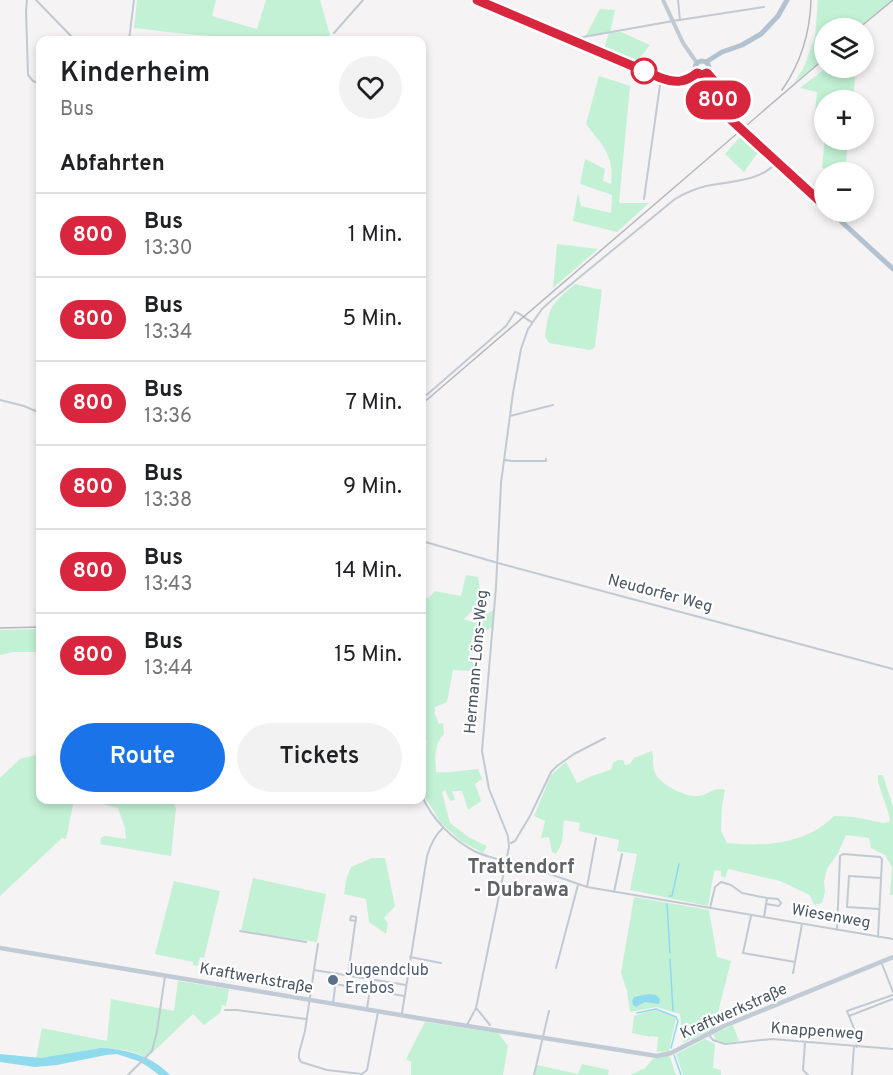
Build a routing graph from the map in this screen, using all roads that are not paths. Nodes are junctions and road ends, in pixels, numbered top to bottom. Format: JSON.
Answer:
{"nodes":[{"id":1,"x":27,"y":0,"type":"edge"},
{"id":2,"x":36,"y":0,"type":"edge"},
{"id":3,"x":134,"y":0,"type":"edge"},
{"id":4,"x":363,"y":0,"type":"edge"},
{"id":5,"x":477,"y":0,"type":"edge"},
{"id":6,"x":663,"y":0,"type":"edge"},
{"id":7,"x":678,"y":0,"type":"edge"},
{"id":8,"x":787,"y":0,"type":"edge"},
{"id":9,"x":765,"y":7,"type":"dead end"},
{"id":10,"x":680,"y":20,"type":"junction"},
{"id":11,"x":673,"y":21,"type":"junction"},
{"id":12,"x":334,"y":33,"type":"dead end"},
{"id":13,"x":71,"y":36,"type":"edge"},
{"id":14,"x":130,"y":36,"type":"edge"},
{"id":15,"x":570,"y":40,"type":"junction"},
{"id":16,"x":706,"y":62,"type":"junction"},
{"id":17,"x":697,"y":63,"type":"junction"},
{"id":18,"x":697,"y":73,"type":"junction"},
{"id":19,"x":707,"y":73,"type":"junction"},
{"id":20,"x":661,"y":78,"type":"junction"},
{"id":21,"x":36,"y":82,"type":"edge"},
{"id":22,"x":777,"y":162,"type":"junction"},
{"id":23,"x":814,"y":196,"type":"edge"},
{"id":24,"x":644,"y":199,"type":"dead end"},
{"id":25,"x":842,"y":222,"type":"edge"},
{"id":26,"x":893,"y":269,"type":"edge"},
{"id":27,"x":532,"y":322,"type":"junction"},
{"id":28,"x":426,"y":396,"type":"edge"},
{"id":29,"x":0,"y":400,"type":"edge"},
{"id":30,"x":553,"y":405,"type":"dead end"},
{"id":31,"x":36,"y":412,"type":"edge"},
{"id":32,"x":510,"y":416,"type":"junction"},
{"id":33,"x":546,"y":459,"type":"dead end"},
{"id":34,"x":504,"y":460,"type":"junction"},
{"id":35,"x":426,"y":542,"type":"edge"},
{"id":36,"x":498,"y":563,"type":"junction"},
{"id":37,"x":893,"y":669,"type":"edge"},
{"id":38,"x":605,"y":738,"type":"dead end"},
{"id":39,"x":426,"y":802,"type":"edge"},
{"id":40,"x":443,"y":828,"type":"junction"},
{"id":41,"x":596,"y":838,"type":"dead end"},
{"id":42,"x":510,"y":844,"type":"junction"},
{"id":43,"x":622,"y":854,"type":"dead end"},
{"id":44,"x":507,"y":861,"type":"junction"},
{"id":45,"x":881,"y":878,"type":"junction"},
{"id":46,"x":578,"y":885,"type":"junction"},
{"id":47,"x":587,"y":887,"type":"junction"},
{"id":48,"x":614,"y":892,"type":"junction"},
{"id":49,"x":767,"y":898,"type":"junction"},
{"id":50,"x":766,"y":904,"type":"junction"},
{"id":51,"x":710,"y":908,"type":"junction"},
{"id":52,"x":879,"y":909,"type":"junction"},
{"id":53,"x":751,"y":915,"type":"junction"},
{"id":54,"x":764,"y":917,"type":"junction"},
{"id":55,"x":356,"y":921,"type":"dead end"},
{"id":56,"x":802,"y":924,"type":"junction"},
{"id":57,"x":837,"y":930,"type":"junction"},
{"id":58,"x":240,"y":931,"type":"dead end"},
{"id":59,"x":878,"y":937,"type":"junction"},
{"id":60,"x":893,"y":939,"type":"edge"},
{"id":61,"x":306,"y":942,"type":"dead end"},
{"id":62,"x":318,"y":944,"type":"dead end"},
{"id":63,"x":0,"y":948,"type":"edge"},
{"id":64,"x":410,"y":957,"type":"junction"},
{"id":65,"x":893,"y":957,"type":"edge"},
{"id":66,"x":795,"y":962,"type":"junction"},
{"id":67,"x":881,"y":962,"type":"junction"},
{"id":68,"x":441,"y":963,"type":"dead end"},
{"id":69,"x":556,"y":968,"type":"dead end"},
{"id":70,"x":314,"y":970,"type":"junction"},
{"id":71,"x":793,"y":973,"type":"dead end"},
{"id":72,"x":337,"y":974,"type":"junction"},
{"id":73,"x":348,"y":975,"type":"junction"},
{"id":74,"x":165,"y":976,"type":"junction"},
{"id":75,"x":335,"y":984,"type":"junction"},
{"id":76,"x":406,"y":985,"type":"junction"},
{"id":77,"x":370,"y":990,"type":"junction"},
{"id":78,"x":893,"y":993,"type":"edge"},
{"id":79,"x":404,"y":996,"type":"junction"},
{"id":80,"x":893,"y":999,"type":"edge"},
{"id":81,"x":309,"y":1000,"type":"junction"},
{"id":82,"x":877,"y":1001,"type":"junction"},
{"id":83,"x":332,"y":1004,"type":"junction"},
{"id":84,"x":879,"y":1005,"type":"junction"},
{"id":85,"x":476,"y":1008,"type":"junction"},
{"id":86,"x":855,"y":1008,"type":"junction"},
{"id":87,"x":367,"y":1009,"type":"junction"},
{"id":88,"x":225,"y":1010,"type":"dead end"},
{"id":89,"x":378,"y":1011,"type":"junction"},
{"id":90,"x":549,"y":1011,"type":"dead end"},
{"id":91,"x":857,"y":1013,"type":"junction"},
{"id":92,"x":402,"y":1015,"type":"junction"},
{"id":93,"x":849,"y":1016,"type":"junction"},
{"id":94,"x":306,"y":1019,"type":"junction"},
{"id":95,"x":490,"y":1025,"type":"dead end"},
{"id":96,"x":467,"y":1026,"type":"junction"},
{"id":97,"x":708,"y":1034,"type":"junction"},
{"id":98,"x":543,"y":1038,"type":"junction"},
{"id":99,"x":805,"y":1043,"type":"junction"},
{"id":100,"x":855,"y":1046,"type":"junction"},
{"id":101,"x":893,"y":1049,"type":"edge"},
{"id":102,"x":327,"y":1070,"type":"junction"},
{"id":103,"x":128,"y":1075,"type":"edge"},
{"id":104,"x":326,"y":1075,"type":"edge"},
{"id":105,"x":534,"y":1075,"type":"edge"},
{"id":106,"x":808,"y":1075,"type":"edge"},
{"id":107,"x":852,"y":1075,"type":"edge"}],
"edges":[{"from":1,"to":21,"type":"street"},
{"from":2,"to":13,"type":"street"},
{"from":3,"to":14,"type":"street"},
{"from":4,"to":12,"type":"street"},
{"from":5,"to":15,"type":"street"},
{"from":6,"to":11,"type":"street"},
{"from":7,"to":10,"type":"street"},
{"from":8,"to":16,"type":"main road"},
{"from":9,"to":10,"type":"street"},
{"from":10,"to":11,"type":"street"},
{"from":11,"to":15,"type":"street"},
{"from":11,"to":17,"type":"street"},
{"from":15,"to":20,"type":"street"},
{"from":16,"to":17,"type":"main road"},
{"from":16,"to":19,"type":"main road"},
{"from":17,"to":18,"type":"main road"},
{"from":18,"to":19,"type":"main road"},
{"from":18,"to":20,"type":"street"},
{"from":19,"to":22,"type":"main road"},
{"from":20,"to":24,"type":"street"},
{"from":22,"to":23,"type":"main road"},
{"from":22,"to":27,"type":"street","name":"Hermann-Löns-Weg"},
{"from":25,"to":26,"type":"main road"},
{"from":27,"to":28,"type":"street"},
{"from":27,"to":32,"type":"street","name":"Hermann-Löns-Weg"},
{"from":29,"to":31,"type":"street"},
{"from":30,"to":32,"type":"street"},
{"from":32,"to":34,"type":"street","name":"Hermann-Löns-Weg"},
{"from":33,"to":34,"type":"street"},
{"from":34,"to":36,"type":"street","name":"Hermann-Löns-Weg"},
{"from":35,"to":36,"type":"street","name":"Neudorfer Weg"},
{"from":36,"to":37,"type":"street","name":"Neudorfer Weg"},
{"from":36,"to":42,"type":"street","name":"Hermann-Löns-Weg"},
{"from":38,"to":42,"type":"street"},
{"from":39,"to":40,"type":"street","name":"Wiesenweg"},
{"from":40,"to":44,"type":"street","name":"Wiesenweg"},
{"from":40,"to":64,"type":"street"},
{"from":41,"to":47,"type":"street"},
{"from":42,"to":44,"type":"street"},
{"from":43,"to":48,"type":"street"},
{"from":44,"to":46,"type":"street","name":"Wiesenweg"},
{"from":44,"to":85,"type":"street"},
{"from":45,"to":52,"type":"street"},
{"from":45,"to":52,"type":"street"},
{"from":45,"to":57,"type":"street"},
{"from":46,"to":47,"type":"street","name":"Wiesenweg"},
{"from":46,"to":69,"type":"street"},
{"from":47,"to":48,"type":"street","name":"Wiesenweg"},
{"from":48,"to":51,"type":"street","name":"Wiesenweg"},
{"from":49,"to":50,"type":"street","name":"Wiesenweg"},
{"from":49,"to":50,"type":"street","name":"Wiesenweg"},
{"from":49,"to":51,"type":"street"},
{"from":50,"to":54,"type":"street","name":"Wiesenweg"},
{"from":51,"to":53,"type":"street","name":"Wiesenweg"},
{"from":52,"to":59,"type":"street"},
{"from":53,"to":54,"type":"street","name":"Wiesenweg"},
{"from":53,"to":66,"type":"street"},
{"from":54,"to":56,"type":"street","name":"Wiesenweg"},
{"from":55,"to":73,"type":"street"},
{"from":56,"to":57,"type":"street","name":"Wiesenweg"},
{"from":56,"to":66,"type":"street"},
{"from":57,"to":59,"type":"street","name":"Wiesenweg"},
{"from":58,"to":61,"type":"street"},
{"from":59,"to":60,"type":"street","name":"Wiesenweg"},
{"from":62,"to":70,"type":"street"},
{"from":63,"to":74,"type":"main road","name":"Kraftwerkstraße"},
{"from":64,"to":68,"type":"street"},
{"from":64,"to":76,"type":"street"},
{"from":65,"to":67,"type":"main road","name":"Kraftwerkstraße"},
{"from":66,"to":71,"type":"street"},
{"from":67,"to":78,"type":"street"},
{"from":67,"to":97,"type":"main road","name":"Kraftwerkstraße"},
{"from":70,"to":72,"type":"street"},
{"from":70,"to":81,"type":"street"},
{"from":72,"to":73,"type":"street"},
{"from":72,"to":75,"type":"street"},
{"from":73,"to":76,"type":"street"},
{"from":74,"to":81,"type":"main road","name":"Kraftwerkstraße"},
{"from":74,"to":103,"type":"street"},
{"from":75,"to":77,"type":"street"},
{"from":75,"to":83,"type":"street"},
{"from":76,"to":79,"type":"street"},
{"from":77,"to":79,"type":"street"},
{"from":77,"to":87,"type":"street"},
{"from":78,"to":82,"type":"street"},
{"from":79,"to":92,"type":"street"},
{"from":80,"to":84,"type":"street"},
{"from":81,"to":83,"type":"main road","name":"Kraftwerkstraße"},
{"from":81,"to":94,"type":"street"},
{"from":82,"to":84,"type":"street"},
{"from":82,"to":86,"type":"street"},
{"from":83,"to":87,"type":"main road","name":"Kraftwerkstraße"},
{"from":84,"to":91,"type":"street"},
{"from":85,"to":95,"type":"street"},
{"from":85,"to":96,"type":"street"},
{"from":86,"to":91,"type":"street"},
{"from":86,"to":93,"type":"street"},
{"from":87,"to":89,"type":"main road","name":"Kraftwerkstraße"},
{"from":88,"to":94,"type":"street"},
{"from":89,"to":92,"type":"main road","name":"Kraftwerkstraße"},
{"from":89,"to":102,"type":"street"},
{"from":90,"to":98,"type":"street"},
{"from":91,"to":93,"type":"street"},
{"from":92,"to":96,"type":"main road","name":"Kraftwerkstraße"},
{"from":93,"to":100,"type":"street"},
{"from":94,"to":102,"type":"street"},
{"from":96,"to":98,"type":"main road","name":"Kraftwerkstraße"},
{"from":97,"to":98,"type":"main road","name":"Kraftwerkstraße"},
{"from":97,"to":99,"type":"street","name":"Knappenweg"},
{"from":98,"to":105,"type":"street"},
{"from":99,"to":100,"type":"street","name":"Knappenweg"},
{"from":99,"to":106,"type":"street"},
{"from":100,"to":101,"type":"street","name":"Knappenweg"},
{"from":100,"to":107,"type":"street"},
{"from":102,"to":104,"type":"street"}]}
